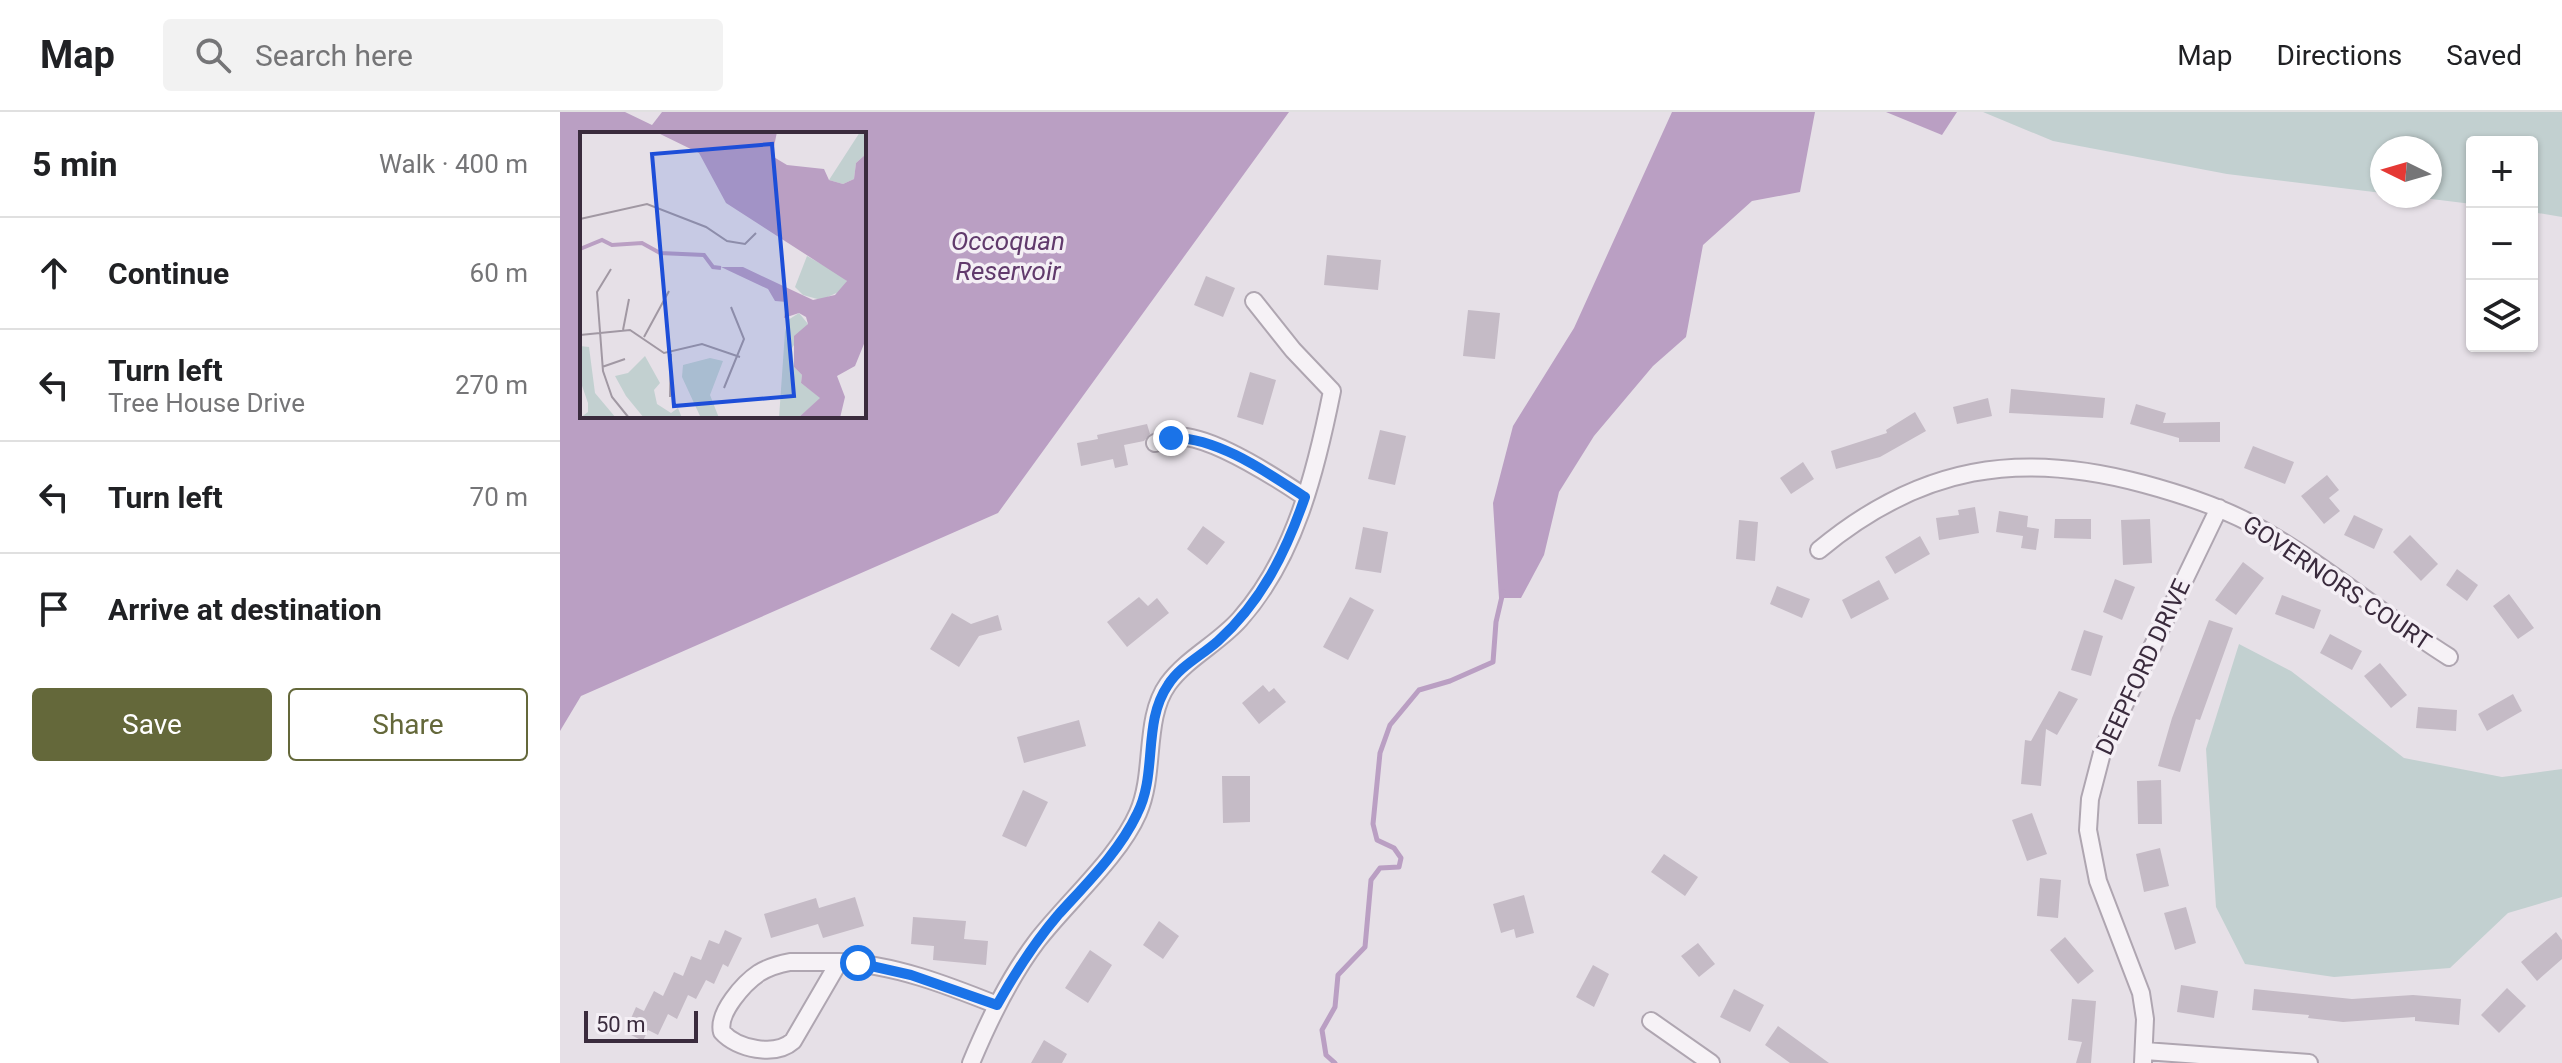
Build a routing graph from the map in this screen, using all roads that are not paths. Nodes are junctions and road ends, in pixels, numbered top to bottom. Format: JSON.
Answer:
{"nodes":[{"id":1,"x":1254,"y":301,"type":"dead end"},
{"id":2,"x":1155,"y":443,"type":"dead end"},
{"id":3,"x":1305,"y":497,"type":"junction"},
{"id":4,"x":2219,"y":508,"type":"junction"},
{"id":5,"x":1819,"y":550,"type":"dead end"},
{"id":6,"x":2449,"y":657,"type":"dead end"},
{"id":7,"x":839,"y":962,"type":"junction"},
{"id":8,"x":997,"y":1005,"type":"junction"},
{"id":9,"x":1651,"y":1021,"type":"dead end"},
{"id":10,"x":2144,"y":1057,"type":"edge"},
{"id":11,"x":971,"y":1063,"type":"edge"},
{"id":12,"x":1711,"y":1063,"type":"edge"},
{"id":13,"x":2301,"y":1063,"type":"edge"},
{"id":14,"x":2309,"y":1063,"type":"edge"}],
"edges":[{"from":1,"to":3,"type":"street"},
{"from":2,"to":3,"type":"street"},
{"from":3,"to":8,"type":"street"},
{"from":4,"to":5,"type":"street","name":"GOVERNORS COURT"},
{"from":4,"to":6,"type":"street","name":"GOVERNORS COURT"},
{"from":4,"to":10,"type":"street","name":"DEEPFORD DRIVE"},
{"from":7,"to":7,"type":"street"},
{"from":7,"to":8,"type":"street"},
{"from":8,"to":11,"type":"street"},
{"from":9,"to":12,"type":"street"},
{"from":10,"to":13,"type":"street"},
{"from":13,"to":14,"type":"street"}]}
